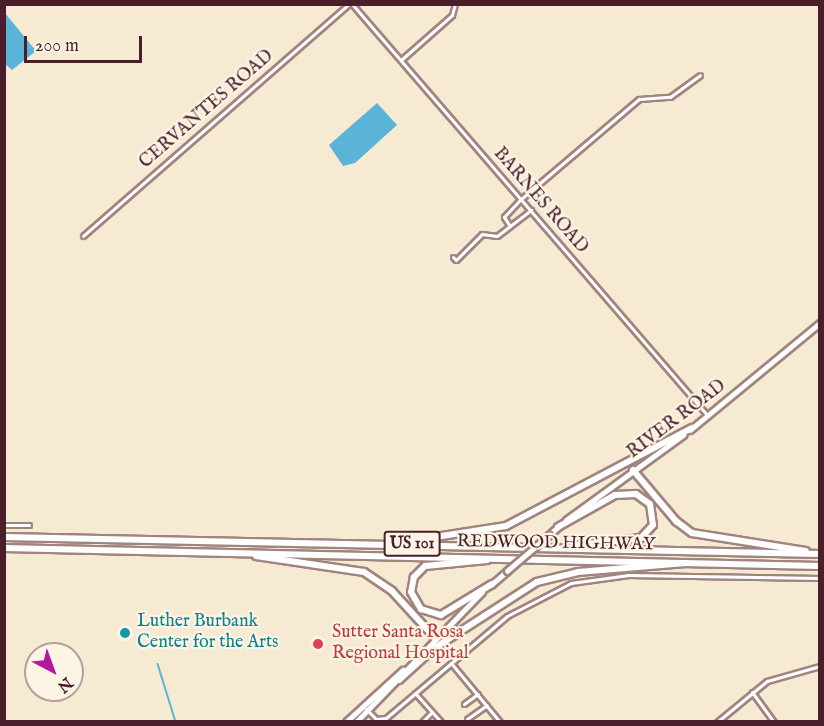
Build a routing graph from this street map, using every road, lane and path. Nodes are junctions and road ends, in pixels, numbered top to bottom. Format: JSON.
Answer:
{"nodes":[{"id":1,"x":350,"y":4,"type":"edge"},
{"id":2,"x":455,"y":4,"type":"edge"},
{"id":3,"x":401,"y":60,"type":"junction"},
{"id":4,"x":700,"y":75,"type":"dead end"},
{"id":5,"x":521,"y":199,"type":"junction"},
{"id":6,"x":531,"y":210,"type":"junction"},
{"id":7,"x":510,"y":226,"type":"junction"},
{"id":8,"x":83,"y":236,"type":"dead end"},
{"id":9,"x":453,"y":257,"type":"dead end"},
{"id":10,"x":819,"y":323,"type":"edge"},
{"id":11,"x":708,"y":416,"type":"junction"},
{"id":12,"x":692,"y":428,"type":"junction"},
{"id":13,"x":633,"y":470,"type":"junction"},
{"id":14,"x":4,"y":525,"type":"edge"},
{"id":15,"x":29,"y":525,"type":"dead end"},
{"id":16,"x":558,"y":527,"type":"junction"},
{"id":17,"x":4,"y":537,"type":"edge"},
{"id":18,"x":378,"y":543,"type":"junction"},
{"id":19,"x":4,"y":548,"type":"edge"},
{"id":20,"x":557,"y":548,"type":"junction"},
{"id":21,"x":232,"y":552,"type":"junction"},
{"id":22,"x":819,"y":554,"type":"edge"},
{"id":23,"x":500,"y":558,"type":"junction"},
{"id":24,"x":697,"y":561,"type":"junction"},
{"id":25,"x":819,"y":566,"type":"edge"},
{"id":26,"x":819,"y":578,"type":"edge"},
{"id":27,"x":492,"y":584,"type":"junction"},
{"id":28,"x":435,"y":638,"type":"junction"},
{"id":29,"x":451,"y":663,"type":"junction"},
{"id":30,"x":819,"y":666,"type":"edge"},
{"id":31,"x":403,"y":670,"type":"junction"},
{"id":32,"x":399,"y":680,"type":"junction"},
{"id":33,"x":752,"y":692,"type":"junction"},
{"id":34,"x":416,"y":693,"type":"junction"},
{"id":35,"x":478,"y":694,"type":"junction"},
{"id":36,"x":464,"y":704,"type":"dead end"},
{"id":37,"x":363,"y":705,"type":"junction"},
{"id":38,"x":486,"y":705,"type":"junction"},
{"id":39,"x":368,"y":711,"type":"junction"},
{"id":40,"x":432,"y":712,"type":"junction"},
{"id":41,"x":467,"y":719,"type":"dead end"},
{"id":42,"x":381,"y":720,"type":"edge"},
{"id":43,"x":346,"y":722,"type":"edge"},
{"id":44,"x":356,"y":722,"type":"edge"},
{"id":45,"x":422,"y":722,"type":"edge"},
{"id":46,"x":441,"y":722,"type":"edge"},
{"id":47,"x":500,"y":722,"type":"edge"},
{"id":48,"x":717,"y":722,"type":"edge"},
{"id":49,"x":774,"y":722,"type":"edge"}],
"edges":[{"from":1,"to":3,"type":"street","name":"BARNES ROAD"},
{"from":1,"to":8,"type":"street","name":"CERVANTES ROAD"},
{"from":2,"to":3,"type":"street"},
{"from":3,"to":5,"type":"street","name":"BARNES ROAD"},
{"from":4,"to":5,"type":"street"},
{"from":5,"to":6,"type":"street","name":"BARNES ROAD"},
{"from":5,"to":7,"type":"street"},
{"from":6,"to":7,"type":"street"},
{"from":6,"to":11,"type":"street","name":"BARNES ROAD"},
{"from":7,"to":9,"type":"street"},
{"from":10,"to":11,"type":"main road","name":"RIVER ROAD"},
{"from":11,"to":12,"type":"main road","name":"RIVER ROAD"},
{"from":12,"to":13,"type":"main road","name":"RIVER ROAD"},
{"from":12,"to":18,"type":"highway"},
{"from":13,"to":16,"type":"main road","name":"RIVER ROAD"},
{"from":13,"to":22,"type":"highway"},
{"from":14,"to":15,"type":"street"},
{"from":16,"to":20,"type":"highway"},
{"from":16,"to":27,"type":"main road","name":"RIVER ROAD","bridge":true},
{"from":17,"to":18,"type":"highway","name":"REDWOOD HIGHWAY","number":"US 101"},
{"from":18,"to":20,"type":"highway","name":"REDWOOD HIGHWAY","number":"US 101"},
{"from":19,"to":21,"type":"highway","name":"REDWOOD HIGHWAY","number":"US 101"},
{"from":20,"to":22,"type":"highway","name":"REDWOOD HIGHWAY","number":"US 101"},
{"from":21,"to":23,"type":"highway","name":"REDWOOD HIGHWAY","number":"US 101"},
{"from":21,"to":28,"type":"highway"},
{"from":23,"to":24,"type":"highway","name":"REDWOOD HIGHWAY","number":"US 101"},
{"from":23,"to":27,"type":"highway"},
{"from":24,"to":25,"type":"highway","name":"REDWOOD HIGHWAY","number":"US 101"},
{"from":24,"to":32,"type":"highway"},
{"from":26,"to":29,"type":"street"},
{"from":27,"to":28,"type":"main road","name":"RIVER ROAD"},
{"from":28,"to":31,"type":"main road","name":"RIVER ROAD"},
{"from":29,"to":34,"type":"street"},
{"from":29,"to":35,"type":"street"},
{"from":30,"to":33,"type":"street"},
{"from":31,"to":32,"type":"main road"},
{"from":31,"to":37,"type":"main road","name":"RIVER ROAD"},
{"from":32,"to":39,"type":"main road"},
{"from":33,"to":48,"type":"street"},
{"from":33,"to":49,"type":"street"},
{"from":34,"to":40,"type":"street"},
{"from":34,"to":42,"type":"street"},
{"from":35,"to":36,"type":"street"},
{"from":35,"to":38,"type":"street"},
{"from":37,"to":39,"type":"street"},
{"from":37,"to":43,"type":"main road","name":"RIVER ROAD"},
{"from":38,"to":41,"type":"street"},
{"from":38,"to":47,"type":"street"},
{"from":39,"to":42,"type":"street"},
{"from":39,"to":44,"type":"main road"},
{"from":40,"to":45,"type":"street"},
{"from":40,"to":46,"type":"street"}]}
